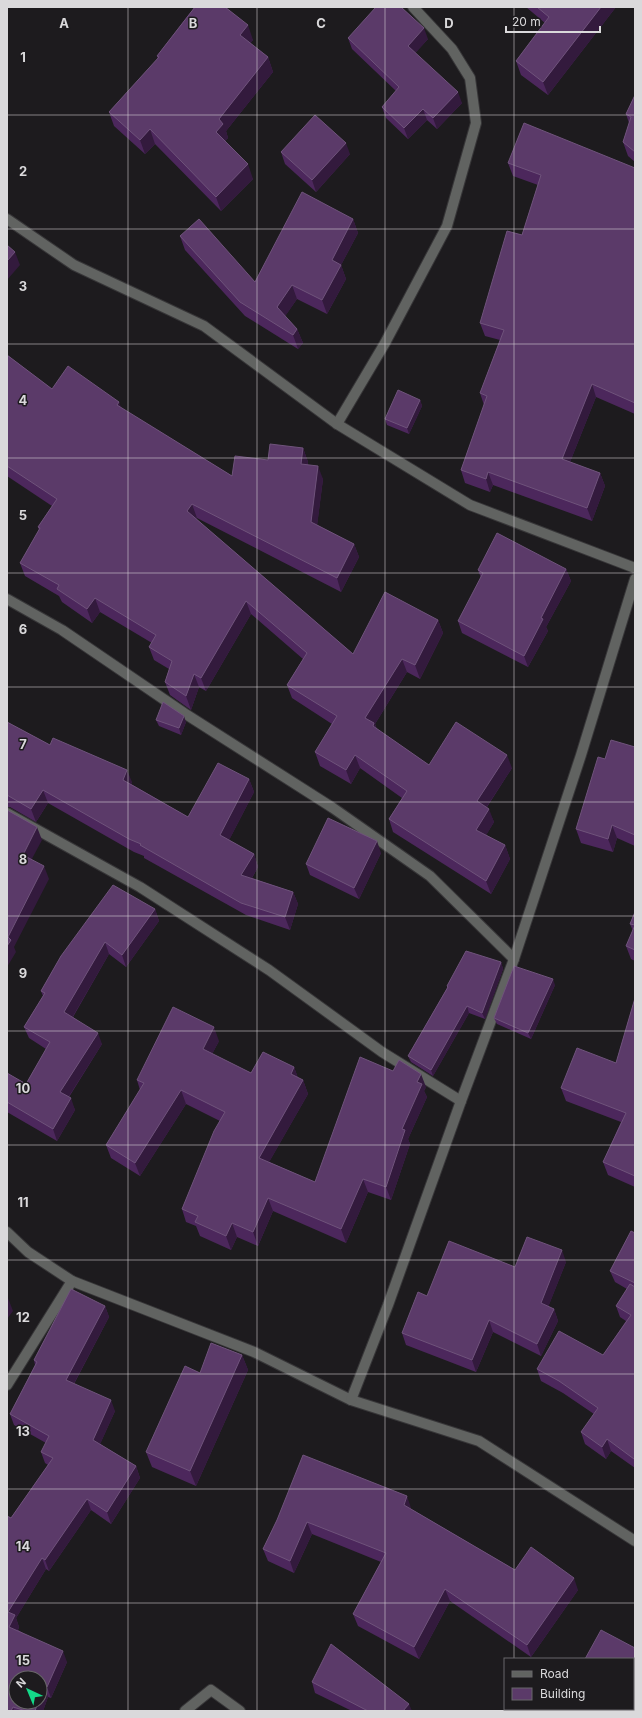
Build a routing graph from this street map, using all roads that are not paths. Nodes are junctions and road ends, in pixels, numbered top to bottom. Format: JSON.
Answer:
{"nodes":[{"id":1,"x":412,"y":7,"type":"edge"},
{"id":2,"x":7,"y":219,"type":"edge"},
{"id":3,"x":337,"y":424,"type":"junction"},
{"id":4,"x":635,"y":568,"type":"edge"},
{"id":5,"x":635,"y":579,"type":"edge"},
{"id":6,"x":7,"y":599,"type":"edge"},
{"id":7,"x":7,"y":813,"type":"edge"},
{"id":8,"x":514,"y":959,"type":"junction"},
{"id":9,"x":461,"y":1100,"type":"junction"},
{"id":10,"x":7,"y":1232,"type":"edge"},
{"id":11,"x":72,"y":1281,"type":"junction"},
{"id":12,"x":7,"y":1385,"type":"edge"},
{"id":13,"x":351,"y":1400,"type":"junction"},
{"id":14,"x":635,"y":1541,"type":"edge"},
{"id":15,"x":186,"y":1711,"type":"edge"},
{"id":16,"x":240,"y":1711,"type":"edge"}],
"edges":[{"from":1,"to":3,"type":"street"},
{"from":2,"to":3,"type":"street"},
{"from":3,"to":4,"type":"street"},
{"from":5,"to":8,"type":"street"},
{"from":6,"to":8,"type":"street"},
{"from":7,"to":9,"type":"street"},
{"from":8,"to":9,"type":"street"},
{"from":9,"to":13,"type":"street"},
{"from":10,"to":11,"type":"street"},
{"from":11,"to":12,"type":"street"},
{"from":11,"to":13,"type":"street"},
{"from":13,"to":14,"type":"street"},
{"from":15,"to":16,"type":"street"}]}
